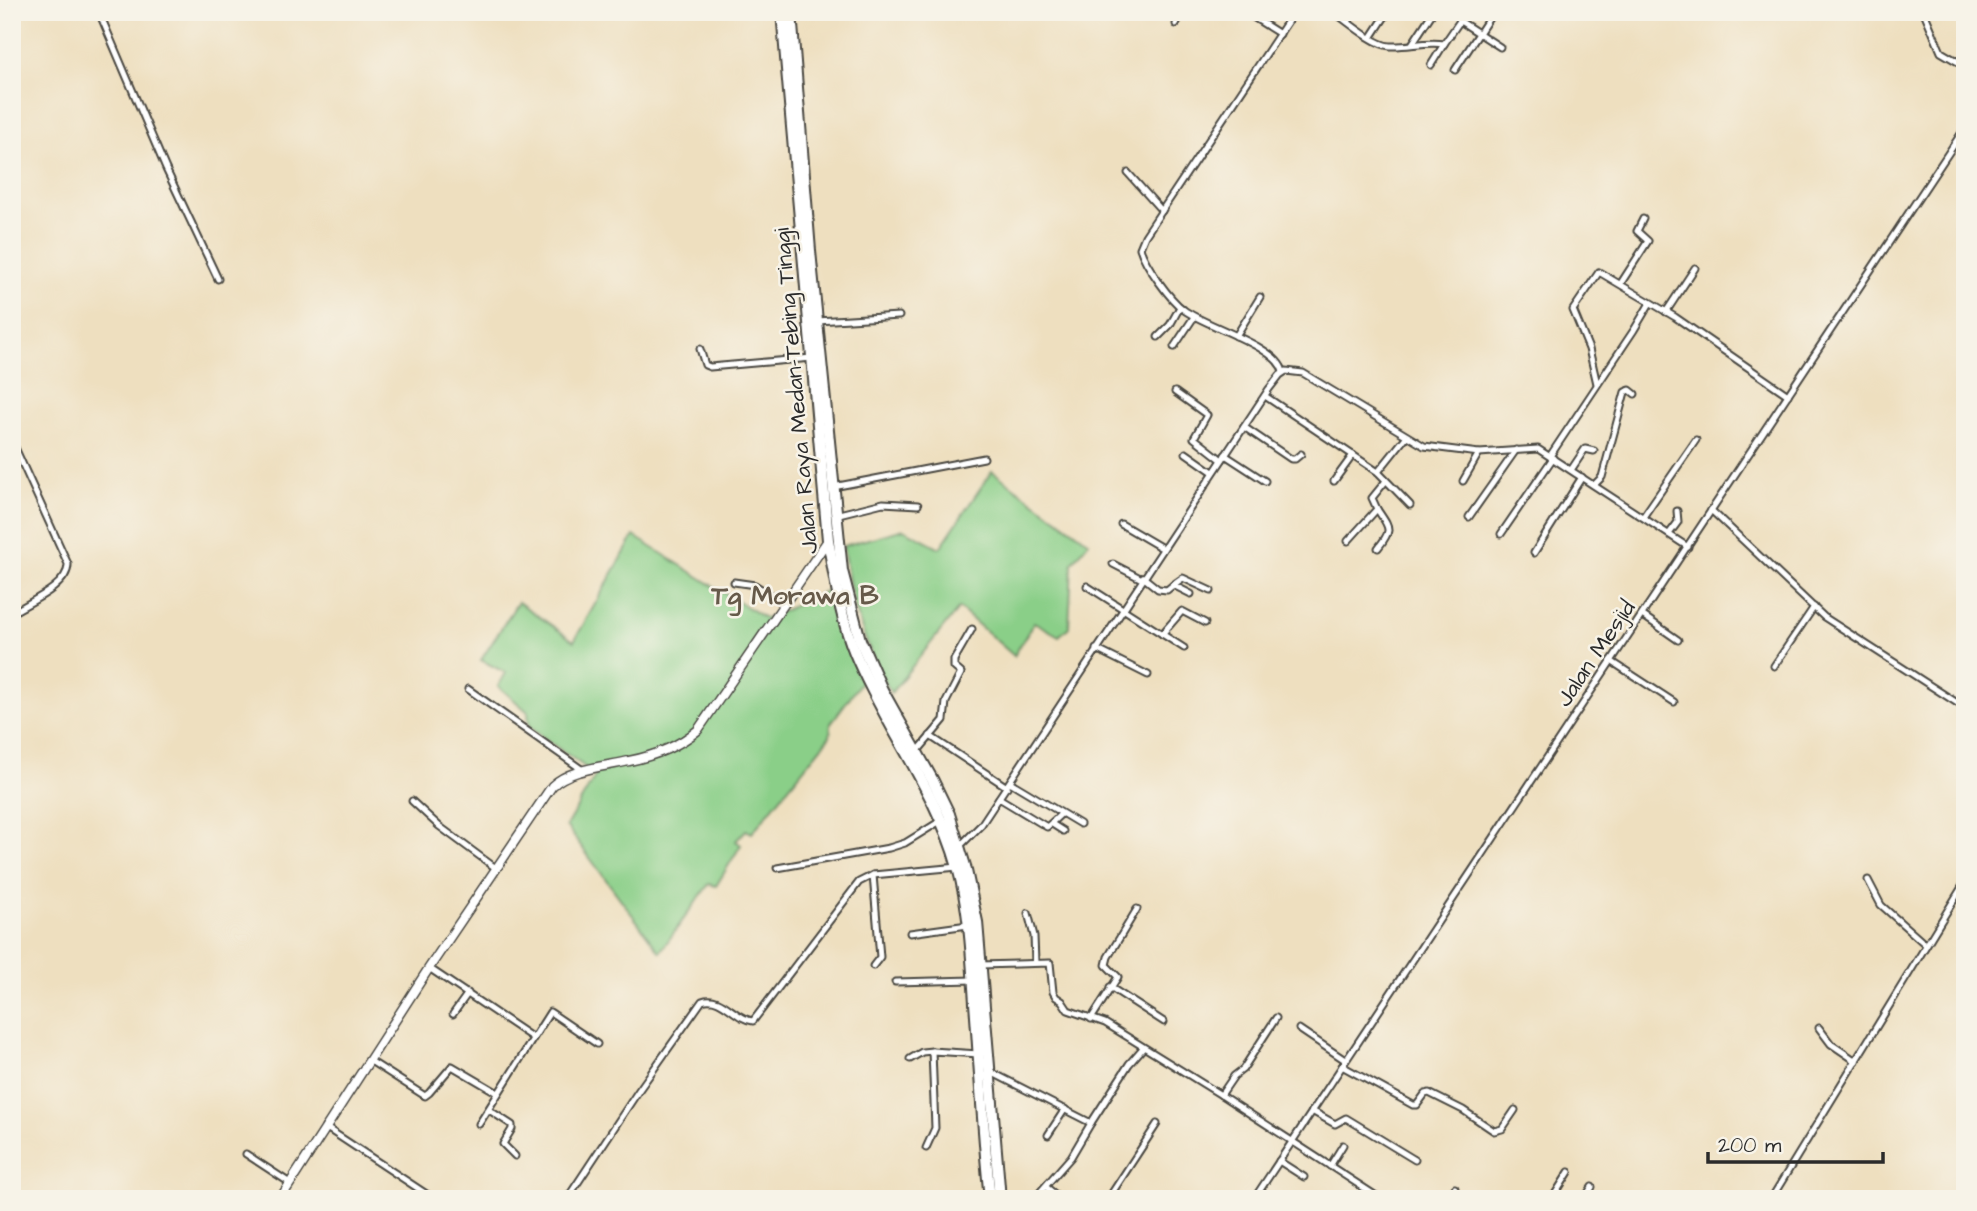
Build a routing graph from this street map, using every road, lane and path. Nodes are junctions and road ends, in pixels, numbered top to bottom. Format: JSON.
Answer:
{"nodes":[{"id":1,"x":782,"y":12,"type":"edge"},
{"id":2,"x":791,"y":12,"type":"edge"},
{"id":3,"x":1182,"y":12,"type":"edge"},
{"id":4,"x":1245,"y":12,"type":"edge"},
{"id":5,"x":1294,"y":12,"type":"edge"},
{"id":6,"x":1334,"y":12,"type":"edge"},
{"id":7,"x":1354,"y":12,"type":"edge"},
{"id":8,"x":1388,"y":12,"type":"edge"},
{"id":9,"x":1433,"y":12,"type":"edge"},
{"id":10,"x":1466,"y":12,"type":"edge"},
{"id":11,"x":1480,"y":12,"type":"edge"},
{"id":12,"x":1924,"y":12,"type":"edge"},
{"id":13,"x":100,"y":13,"type":"edge"},
{"id":14,"x":1491,"y":15,"type":"edge"},
{"id":15,"x":1460,"y":21,"type":"junction"},
{"id":16,"x":1348,"y":22,"type":"junction"},
{"id":17,"x":1176,"y":24,"type":"dead end"},
{"id":18,"x":1480,"y":33,"type":"junction"},
{"id":19,"x":1280,"y":34,"type":"junction"},
{"id":20,"x":1371,"y":38,"type":"junction"},
{"id":21,"x":1412,"y":44,"type":"junction"},
{"id":22,"x":1444,"y":44,"type":"junction"},
{"id":23,"x":1500,"y":47,"type":"dead end"},
{"id":24,"x":1431,"y":65,"type":"dead end"},
{"id":25,"x":1965,"y":66,"type":"edge"},
{"id":26,"x":1455,"y":70,"type":"dead end"},
{"id":27,"x":1965,"y":128,"type":"edge"},
{"id":28,"x":1128,"y":173,"type":"dead end"},
{"id":29,"x":1162,"y":211,"type":"junction"},
{"id":30,"x":1643,"y":219,"type":"dead end"},
{"id":31,"x":1695,"y":268,"type":"dead end"},
{"id":32,"x":218,"y":279,"type":"dead end"},
{"id":33,"x":1621,"y":284,"type":"junction"},
{"id":34,"x":1260,"y":297,"type":"dead end"},
{"id":35,"x":1650,"y":303,"type":"junction"},
{"id":36,"x":1180,"y":307,"type":"junction"},
{"id":37,"x":1666,"y":312,"type":"junction"},
{"id":38,"x":899,"y":316,"type":"dead end"},
{"id":39,"x":1194,"y":317,"type":"junction"},
{"id":40,"x":817,"y":321,"type":"junction"},
{"id":41,"x":1236,"y":336,"type":"junction"},
{"id":42,"x":1158,"y":337,"type":"dead end"},
{"id":43,"x":1174,"y":347,"type":"dead end"},
{"id":44,"x":700,"y":349,"type":"dead end"},
{"id":45,"x":812,"y":358,"type":"junction"},
{"id":46,"x":1283,"y":372,"type":"junction"},
{"id":47,"x":1597,"y":384,"type":"junction"},
{"id":48,"x":1175,"y":391,"type":"dead end"},
{"id":49,"x":1635,"y":394,"type":"dead end"},
{"id":50,"x":1787,"y":395,"type":"junction"},
{"id":51,"x":1265,"y":396,"type":"junction"},
{"id":52,"x":1244,"y":427,"type":"junction"},
{"id":53,"x":1406,"y":437,"type":"junction"},
{"id":54,"x":1696,"y":440,"type":"dead end"},
{"id":55,"x":12,"y":441,"type":"edge"},
{"id":56,"x":1516,"y":450,"type":"junction"},
{"id":57,"x":1594,"y":451,"type":"dead end"},
{"id":58,"x":1186,"y":453,"type":"dead end"},
{"id":59,"x":1479,"y":453,"type":"junction"},
{"id":60,"x":1301,"y":454,"type":"dead end"},
{"id":61,"x":1353,"y":455,"type":"junction"},
{"id":62,"x":1551,"y":457,"type":"junction"},
{"id":63,"x":984,"y":458,"type":"dead end"},
{"id":64,"x":1224,"y":458,"type":"junction"},
{"id":65,"x":1571,"y":470,"type":"junction"},
{"id":66,"x":1213,"y":472,"type":"junction"},
{"id":67,"x":1378,"y":472,"type":"junction"},
{"id":68,"x":1582,"y":477,"type":"junction"},
{"id":69,"x":1265,"y":481,"type":"dead end"},
{"id":70,"x":1334,"y":481,"type":"dead end"},
{"id":71,"x":1463,"y":481,"type":"dead end"},
{"id":72,"x":1385,"y":482,"type":"junction"},
{"id":73,"x":1594,"y":485,"type":"junction"},
{"id":74,"x":833,"y":487,"type":"junction"},
{"id":75,"x":918,"y":505,"type":"dead end"},
{"id":76,"x":1410,"y":505,"type":"dead end"},
{"id":77,"x":1377,"y":509,"type":"junction"},
{"id":78,"x":1712,"y":510,"type":"junction"},
{"id":79,"x":1677,"y":511,"type":"dead end"},
{"id":80,"x":835,"y":514,"type":"junction"},
{"id":81,"x":1469,"y":517,"type":"dead end"},
{"id":82,"x":1643,"y":517,"type":"junction"},
{"id":83,"x":1121,"y":524,"type":"dead end"},
{"id":84,"x":1502,"y":534,"type":"dead end"},
{"id":85,"x":1669,"y":534,"type":"junction"},
{"id":86,"x":828,"y":540,"type":"junction"},
{"id":87,"x":1348,"y":541,"type":"dead end"},
{"id":88,"x":1688,"y":547,"type":"junction"},
{"id":89,"x":1162,"y":548,"type":"junction"},
{"id":90,"x":1378,"y":548,"type":"dead end"},
{"id":91,"x":1534,"y":552,"type":"dead end"},
{"id":92,"x":1113,"y":564,"type":"dead end"},
{"id":93,"x":1142,"y":578,"type":"junction"},
{"id":94,"x":734,"y":582,"type":"dead end"},
{"id":95,"x":1173,"y":585,"type":"junction"},
{"id":96,"x":1087,"y":586,"type":"dead end"},
{"id":97,"x":1211,"y":591,"type":"dead end"},
{"id":98,"x":1191,"y":594,"type":"dead end"},
{"id":99,"x":783,"y":603,"type":"junction"},
{"id":100,"x":1814,"y":607,"type":"junction"},
{"id":101,"x":1122,"y":609,"type":"junction"},
{"id":102,"x":12,"y":613,"type":"edge"},
{"id":103,"x":1642,"y":615,"type":"junction"},
{"id":104,"x":1205,"y":623,"type":"dead end"},
{"id":105,"x":972,"y":629,"type":"dead end"},
{"id":106,"x":1162,"y":634,"type":"junction"},
{"id":107,"x":1678,"y":640,"type":"dead end"},
{"id":108,"x":1184,"y":648,"type":"dead end"},
{"id":109,"x":1096,"y":649,"type":"junction"},
{"id":110,"x":1611,"y":661,"type":"junction"},
{"id":111,"x":1774,"y":666,"type":"dead end"},
{"id":112,"x":1148,"y":675,"type":"dead end"},
{"id":113,"x":468,"y":689,"type":"dead end"},
{"id":114,"x":1674,"y":702,"type":"dead end"},
{"id":115,"x":1965,"y":708,"type":"edge"},
{"id":116,"x":930,"y":736,"type":"junction"},
{"id":117,"x":917,"y":752,"type":"junction"},
{"id":118,"x":584,"y":771,"type":"junction"},
{"id":119,"x":1008,"y":784,"type":"junction"},
{"id":120,"x":999,"y":798,"type":"junction"},
{"id":121,"x":412,"y":801,"type":"dead end"},
{"id":122,"x":1061,"y":814,"type":"junction"},
{"id":123,"x":942,"y":820,"type":"junction"},
{"id":124,"x":1052,"y":824,"type":"junction"},
{"id":125,"x":1080,"y":824,"type":"dead end"},
{"id":126,"x":1063,"y":831,"type":"dead end"},
{"id":127,"x":960,"y":846,"type":"junction"},
{"id":128,"x":961,"y":867,"type":"junction"},
{"id":129,"x":777,"y":868,"type":"dead end"},
{"id":130,"x":497,"y":869,"type":"junction"},
{"id":131,"x":873,"y":875,"type":"junction"},
{"id":132,"x":1868,"y":880,"type":"dead end"},
{"id":133,"x":1965,"y":882,"type":"edge"},
{"id":134,"x":1138,"y":909,"type":"dead end"},
{"id":135,"x":1028,"y":913,"type":"dead end"},
{"id":136,"x":968,"y":925,"type":"junction"},
{"id":137,"x":910,"y":933,"type":"dead end"},
{"id":138,"x":1926,"y":945,"type":"junction"},
{"id":139,"x":1035,"y":962,"type":"junction"},
{"id":140,"x":980,"y":965,"type":"junction"},
{"id":141,"x":873,"y":966,"type":"dead end"},
{"id":142,"x":429,"y":968,"type":"junction"},
{"id":143,"x":974,"y":980,"type":"junction"},
{"id":144,"x":895,"y":982,"type":"dead end"},
{"id":145,"x":1110,"y":987,"type":"junction"},
{"id":146,"x":468,"y":993,"type":"junction"},
{"id":147,"x":453,"y":1014,"type":"dead end"},
{"id":148,"x":1276,"y":1018,"type":"dead end"},
{"id":149,"x":1091,"y":1019,"type":"junction"},
{"id":150,"x":1164,"y":1022,"type":"dead end"},
{"id":151,"x":1819,"y":1028,"type":"dead end"},
{"id":152,"x":1298,"y":1030,"type":"dead end"},
{"id":153,"x":533,"y":1038,"type":"junction"},
{"id":154,"x":597,"y":1044,"type":"dead end"},
{"id":155,"x":1143,"y":1048,"type":"junction"},
{"id":156,"x":932,"y":1051,"type":"junction"},
{"id":157,"x":979,"y":1054,"type":"junction"},
{"id":158,"x":910,"y":1059,"type":"dead end"},
{"id":159,"x":369,"y":1060,"type":"junction"},
{"id":160,"x":1856,"y":1060,"type":"junction"},
{"id":161,"x":1344,"y":1063,"type":"junction"},
{"id":162,"x":989,"y":1071,"type":"junction"},
{"id":163,"x":498,"y":1093,"type":"junction"},
{"id":164,"x":1221,"y":1095,"type":"junction"},
{"id":165,"x":1065,"y":1109,"type":"junction"},
{"id":166,"x":489,"y":1110,"type":"junction"},
{"id":167,"x":1515,"y":1110,"type":"dead end"},
{"id":168,"x":1312,"y":1111,"type":"junction"},
{"id":169,"x":1091,"y":1123,"type":"junction"},
{"id":170,"x":479,"y":1124,"type":"dead end"},
{"id":171,"x":1157,"y":1124,"type":"dead end"},
{"id":172,"x":326,"y":1127,"type":"junction"},
{"id":173,"x":1048,"y":1135,"type":"dead end"},
{"id":174,"x":1292,"y":1141,"type":"junction"},
{"id":175,"x":1343,"y":1145,"type":"dead end"},
{"id":176,"x":926,"y":1148,"type":"dead end"},
{"id":177,"x":246,"y":1154,"type":"dead end"},
{"id":178,"x":515,"y":1156,"type":"dead end"},
{"id":179,"x":1415,"y":1160,"type":"dead end"},
{"id":180,"x":1279,"y":1161,"type":"junction"},
{"id":181,"x":1330,"y":1166,"type":"junction"},
{"id":182,"x":1569,"y":1172,"type":"dead end"},
{"id":183,"x":993,"y":1173,"type":"junction"},
{"id":184,"x":1304,"y":1177,"type":"dead end"},
{"id":185,"x":290,"y":1183,"type":"junction"},
{"id":186,"x":1046,"y":1187,"type":"junction"},
{"id":187,"x":1592,"y":1187,"type":"dead end"},
{"id":188,"x":1455,"y":1188,"type":"dead end"},
{"id":189,"x":280,"y":1199,"type":"edge"},
{"id":190,"x":434,"y":1199,"type":"edge"},
{"id":191,"x":567,"y":1199,"type":"edge"},
{"id":192,"x":990,"y":1199,"type":"edge"},
{"id":193,"x":1000,"y":1199,"type":"edge"},
{"id":194,"x":1034,"y":1199,"type":"edge"},
{"id":195,"x":1061,"y":1199,"type":"edge"},
{"id":196,"x":1108,"y":1199,"type":"edge"},
{"id":197,"x":1254,"y":1199,"type":"edge"},
{"id":198,"x":1381,"y":1199,"type":"edge"},
{"id":199,"x":1448,"y":1199,"type":"edge"},
{"id":200,"x":1552,"y":1199,"type":"edge"},
{"id":201,"x":1584,"y":1199,"type":"edge"},
{"id":202,"x":1772,"y":1199,"type":"edge"}],
"edges":[{"from":1,"to":45,"type":"highway","name":"Jalan Raya Medan-Tebing Tinggi"},
{"from":2,"to":40,"type":"highway","name":"Jalan Raya Medan-Tebing Tinggi"},
{"from":3,"to":17,"type":"street"},
{"from":4,"to":19,"type":"street"},
{"from":5,"to":19,"type":"street"},
{"from":6,"to":16,"type":"street"},
{"from":7,"to":16,"type":"street"},
{"from":8,"to":20,"type":"street"},
{"from":9,"to":21,"type":"street"},
{"from":10,"to":15,"type":"street"},
{"from":11,"to":14,"type":"street"},
{"from":12,"to":25,"type":"street"},
{"from":13,"to":32,"type":"street"},
{"from":14,"to":18,"type":"street"},
{"from":15,"to":18,"type":"street"},
{"from":15,"to":22,"type":"street"},
{"from":16,"to":20,"type":"street"},
{"from":18,"to":23,"type":"street"},
{"from":18,"to":26,"type":"street"},
{"from":19,"to":29,"type":"street"},
{"from":20,"to":21,"type":"street"},
{"from":21,"to":22,"type":"street"},
{"from":22,"to":24,"type":"street"},
{"from":27,"to":50,"type":"street","name":"Jalan Mesjid"},
{"from":28,"to":29,"type":"street"},
{"from":29,"to":36,"type":"street"},
{"from":30,"to":33,"type":"street"},
{"from":31,"to":37,"type":"street"},
{"from":33,"to":35,"type":"street"},
{"from":33,"to":47,"type":"street"},
{"from":34,"to":41,"type":"street"},
{"from":35,"to":37,"type":"street"},
{"from":35,"to":47,"type":"street"},
{"from":36,"to":39,"type":"street"},
{"from":36,"to":42,"type":"street"},
{"from":37,"to":50,"type":"street"},
{"from":38,"to":40,"type":"street"},
{"from":39,"to":41,"type":"street"},
{"from":39,"to":43,"type":"street"},
{"from":40,"to":74,"type":"highway","name":"Jalan Raya Medan-Tebing Tinggi"},
{"from":41,"to":46,"type":"street"},
{"from":44,"to":45,"type":"street"},
{"from":45,"to":86,"type":"highway","name":"Jalan Raya Medan-Tebing Tinggi"},
{"from":46,"to":51,"type":"street"},
{"from":46,"to":53,"type":"street"},
{"from":47,"to":62,"type":"street"},
{"from":48,"to":64,"type":"street"},
{"from":49,"to":73,"type":"street"},
{"from":50,"to":78,"type":"street","name":"Jalan Mesjid"},
{"from":51,"to":52,"type":"street"},
{"from":51,"to":61,"type":"street"},
{"from":52,"to":60,"type":"street"},
{"from":52,"to":64,"type":"street"},
{"from":53,"to":59,"type":"street"},
{"from":53,"to":67,"type":"street"},
{"from":54,"to":82,"type":"street"},
{"from":55,"to":102,"type":"street"},
{"from":56,"to":59,"type":"street"},
{"from":56,"to":62,"type":"street"},
{"from":56,"to":81,"type":"street"},
{"from":57,"to":65,"type":"street"},
{"from":58,"to":66,"type":"street"},
{"from":59,"to":71,"type":"street"},
{"from":61,"to":67,"type":"street"},
{"from":61,"to":70,"type":"street"},
{"from":62,"to":65,"type":"street"},
{"from":62,"to":84,"type":"street"},
{"from":63,"to":74,"type":"street"},
{"from":64,"to":66,"type":"street"},
{"from":64,"to":69,"type":"street"},
{"from":65,"to":68,"type":"street"},
{"from":66,"to":89,"type":"street"},
{"from":67,"to":72,"type":"street"},
{"from":68,"to":73,"type":"street"},
{"from":68,"to":91,"type":"street"},
{"from":72,"to":76,"type":"street"},
{"from":72,"to":77,"type":"street"},
{"from":73,"to":82,"type":"street"},
{"from":74,"to":80,"type":"highway","name":"Jalan Raya Medan-Tebing Tinggi"},
{"from":75,"to":80,"type":"street"},
{"from":77,"to":87,"type":"street"},
{"from":77,"to":90,"type":"street"},
{"from":78,"to":88,"type":"street","name":"Jalan Mesjid"},
{"from":78,"to":100,"type":"street"},
{"from":79,"to":85,"type":"street"},
{"from":80,"to":117,"type":"highway","name":"Jalan Raya Medan-Tebing Tinggi"},
{"from":82,"to":85,"type":"street"},
{"from":83,"to":89,"type":"street"},
{"from":85,"to":88,"type":"street"},
{"from":86,"to":99,"type":"street"},
{"from":86,"to":123,"type":"highway","name":"Jalan Raya Medan-Tebing Tinggi"},
{"from":88,"to":103,"type":"street","name":"Jalan Mesjid"},
{"from":89,"to":93,"type":"street"},
{"from":92,"to":93,"type":"street"},
{"from":93,"to":95,"type":"street"},
{"from":93,"to":101,"type":"street"},
{"from":94,"to":99,"type":"street"},
{"from":95,"to":97,"type":"street"},
{"from":95,"to":98,"type":"street"},
{"from":96,"to":101,"type":"street"},
{"from":99,"to":118,"type":"street"},
{"from":100,"to":111,"type":"street"},
{"from":100,"to":115,"type":"street"},
{"from":101,"to":106,"type":"street"},
{"from":101,"to":109,"type":"street"},
{"from":103,"to":107,"type":"street"},
{"from":103,"to":110,"type":"street","name":"Jalan Mesjid"},
{"from":104,"to":106,"type":"street"},
{"from":105,"to":116,"type":"street"},
{"from":106,"to":108,"type":"street"},
{"from":109,"to":112,"type":"street"},
{"from":109,"to":119,"type":"street"},
{"from":110,"to":114,"type":"street"},
{"from":110,"to":161,"type":"street","name":"Jalan Mesjid"},
{"from":113,"to":118,"type":"street"},
{"from":116,"to":117,"type":"street"},
{"from":116,"to":119,"type":"street"},
{"from":117,"to":127,"type":"highway","name":"Jalan Raya Medan-Tebing Tinggi"},
{"from":118,"to":130,"type":"street"},
{"from":119,"to":120,"type":"street"},
{"from":119,"to":122,"type":"street"},
{"from":120,"to":124,"type":"street"},
{"from":120,"to":127,"type":"street"},
{"from":121,"to":130,"type":"street"},
{"from":122,"to":124,"type":"street"},
{"from":122,"to":125,"type":"street"},
{"from":123,"to":128,"type":"highway","name":"Jalan Raya Medan-Tebing Tinggi"},
{"from":123,"to":129,"type":"street"},
{"from":124,"to":126,"type":"street"},
{"from":127,"to":128,"type":"highway","name":"Jalan Raya Medan-Tebing Tinggi"},
{"from":128,"to":131,"type":"street"},
{"from":128,"to":136,"type":"highway","name":"Jalan Raya Medan-Tebing Tinggi"},
{"from":128,"to":140,"type":"highway","name":"Jalan Raya Medan-Tebing Tinggi"},
{"from":130,"to":142,"type":"street"},
{"from":131,"to":141,"type":"street"},
{"from":131,"to":191,"type":"street"},
{"from":132,"to":138,"type":"street"},
{"from":133,"to":138,"type":"street"},
{"from":134,"to":145,"type":"street"},
{"from":135,"to":139,"type":"street"},
{"from":136,"to":137,"type":"street"},
{"from":136,"to":143,"type":"highway","name":"Jalan Raya Medan-Tebing Tinggi"},
{"from":138,"to":160,"type":"street"},
{"from":139,"to":140,"type":"street"},
{"from":139,"to":149,"type":"street"},
{"from":140,"to":162,"type":"highway","name":"Jalan Raya Medan-Tebing Tinggi"},
{"from":142,"to":146,"type":"street"},
{"from":142,"to":159,"type":"street"},
{"from":143,"to":144,"type":"street"},
{"from":143,"to":157,"type":"highway","name":"Jalan Raya Medan-Tebing Tinggi"},
{"from":145,"to":149,"type":"street"},
{"from":145,"to":150,"type":"street"},
{"from":146,"to":147,"type":"street"},
{"from":146,"to":153,"type":"street"},
{"from":148,"to":164,"type":"street"},
{"from":149,"to":155,"type":"street"},
{"from":151,"to":160,"type":"street"},
{"from":152,"to":161,"type":"street"},
{"from":153,"to":154,"type":"street"},
{"from":153,"to":163,"type":"street"},
{"from":155,"to":164,"type":"street"},
{"from":155,"to":169,"type":"street"},
{"from":156,"to":157,"type":"street"},
{"from":156,"to":158,"type":"street"},
{"from":156,"to":176,"type":"street"},
{"from":157,"to":183,"type":"highway","name":"Jalan Raya Medan-Tebing Tinggi"},
{"from":159,"to":163,"type":"street"},
{"from":159,"to":172,"type":"street"},
{"from":160,"to":202,"type":"street"},
{"from":161,"to":167,"type":"street"},
{"from":161,"to":168,"type":"street","name":"Jalan Mesjid"},
{"from":162,"to":165,"type":"street"},
{"from":162,"to":183,"type":"highway","name":"Jalan Raya Medan-Tebing Tinggi"},
{"from":163,"to":166,"type":"street"},
{"from":164,"to":174,"type":"street"},
{"from":165,"to":169,"type":"street"},
{"from":165,"to":173,"type":"street"},
{"from":166,"to":170,"type":"street"},
{"from":166,"to":178,"type":"street"},
{"from":168,"to":174,"type":"street","name":"Jalan Mesjid"},
{"from":168,"to":179,"type":"street"},
{"from":169,"to":186,"type":"street"},
{"from":171,"to":196,"type":"street"},
{"from":172,"to":185,"type":"street"},
{"from":172,"to":190,"type":"street"},
{"from":174,"to":180,"type":"street","name":"Jalan Mesjid"},
{"from":174,"to":181,"type":"street"},
{"from":175,"to":181,"type":"street"},
{"from":177,"to":185,"type":"street"},
{"from":180,"to":184,"type":"street"},
{"from":180,"to":197,"type":"street","name":"Jalan Mesjid"},
{"from":181,"to":198,"type":"street"},
{"from":182,"to":200,"type":"street"},
{"from":183,"to":192,"type":"highway","name":"Jalan Raya Medan-Tebing Tinggi"},
{"from":183,"to":193,"type":"highway","name":"Jalan Raya Medan-Tebing Tinggi"},
{"from":185,"to":189,"type":"street"},
{"from":186,"to":194,"type":"street"},
{"from":186,"to":195,"type":"street"},
{"from":187,"to":201,"type":"street"},
{"from":188,"to":199,"type":"street"}]}
